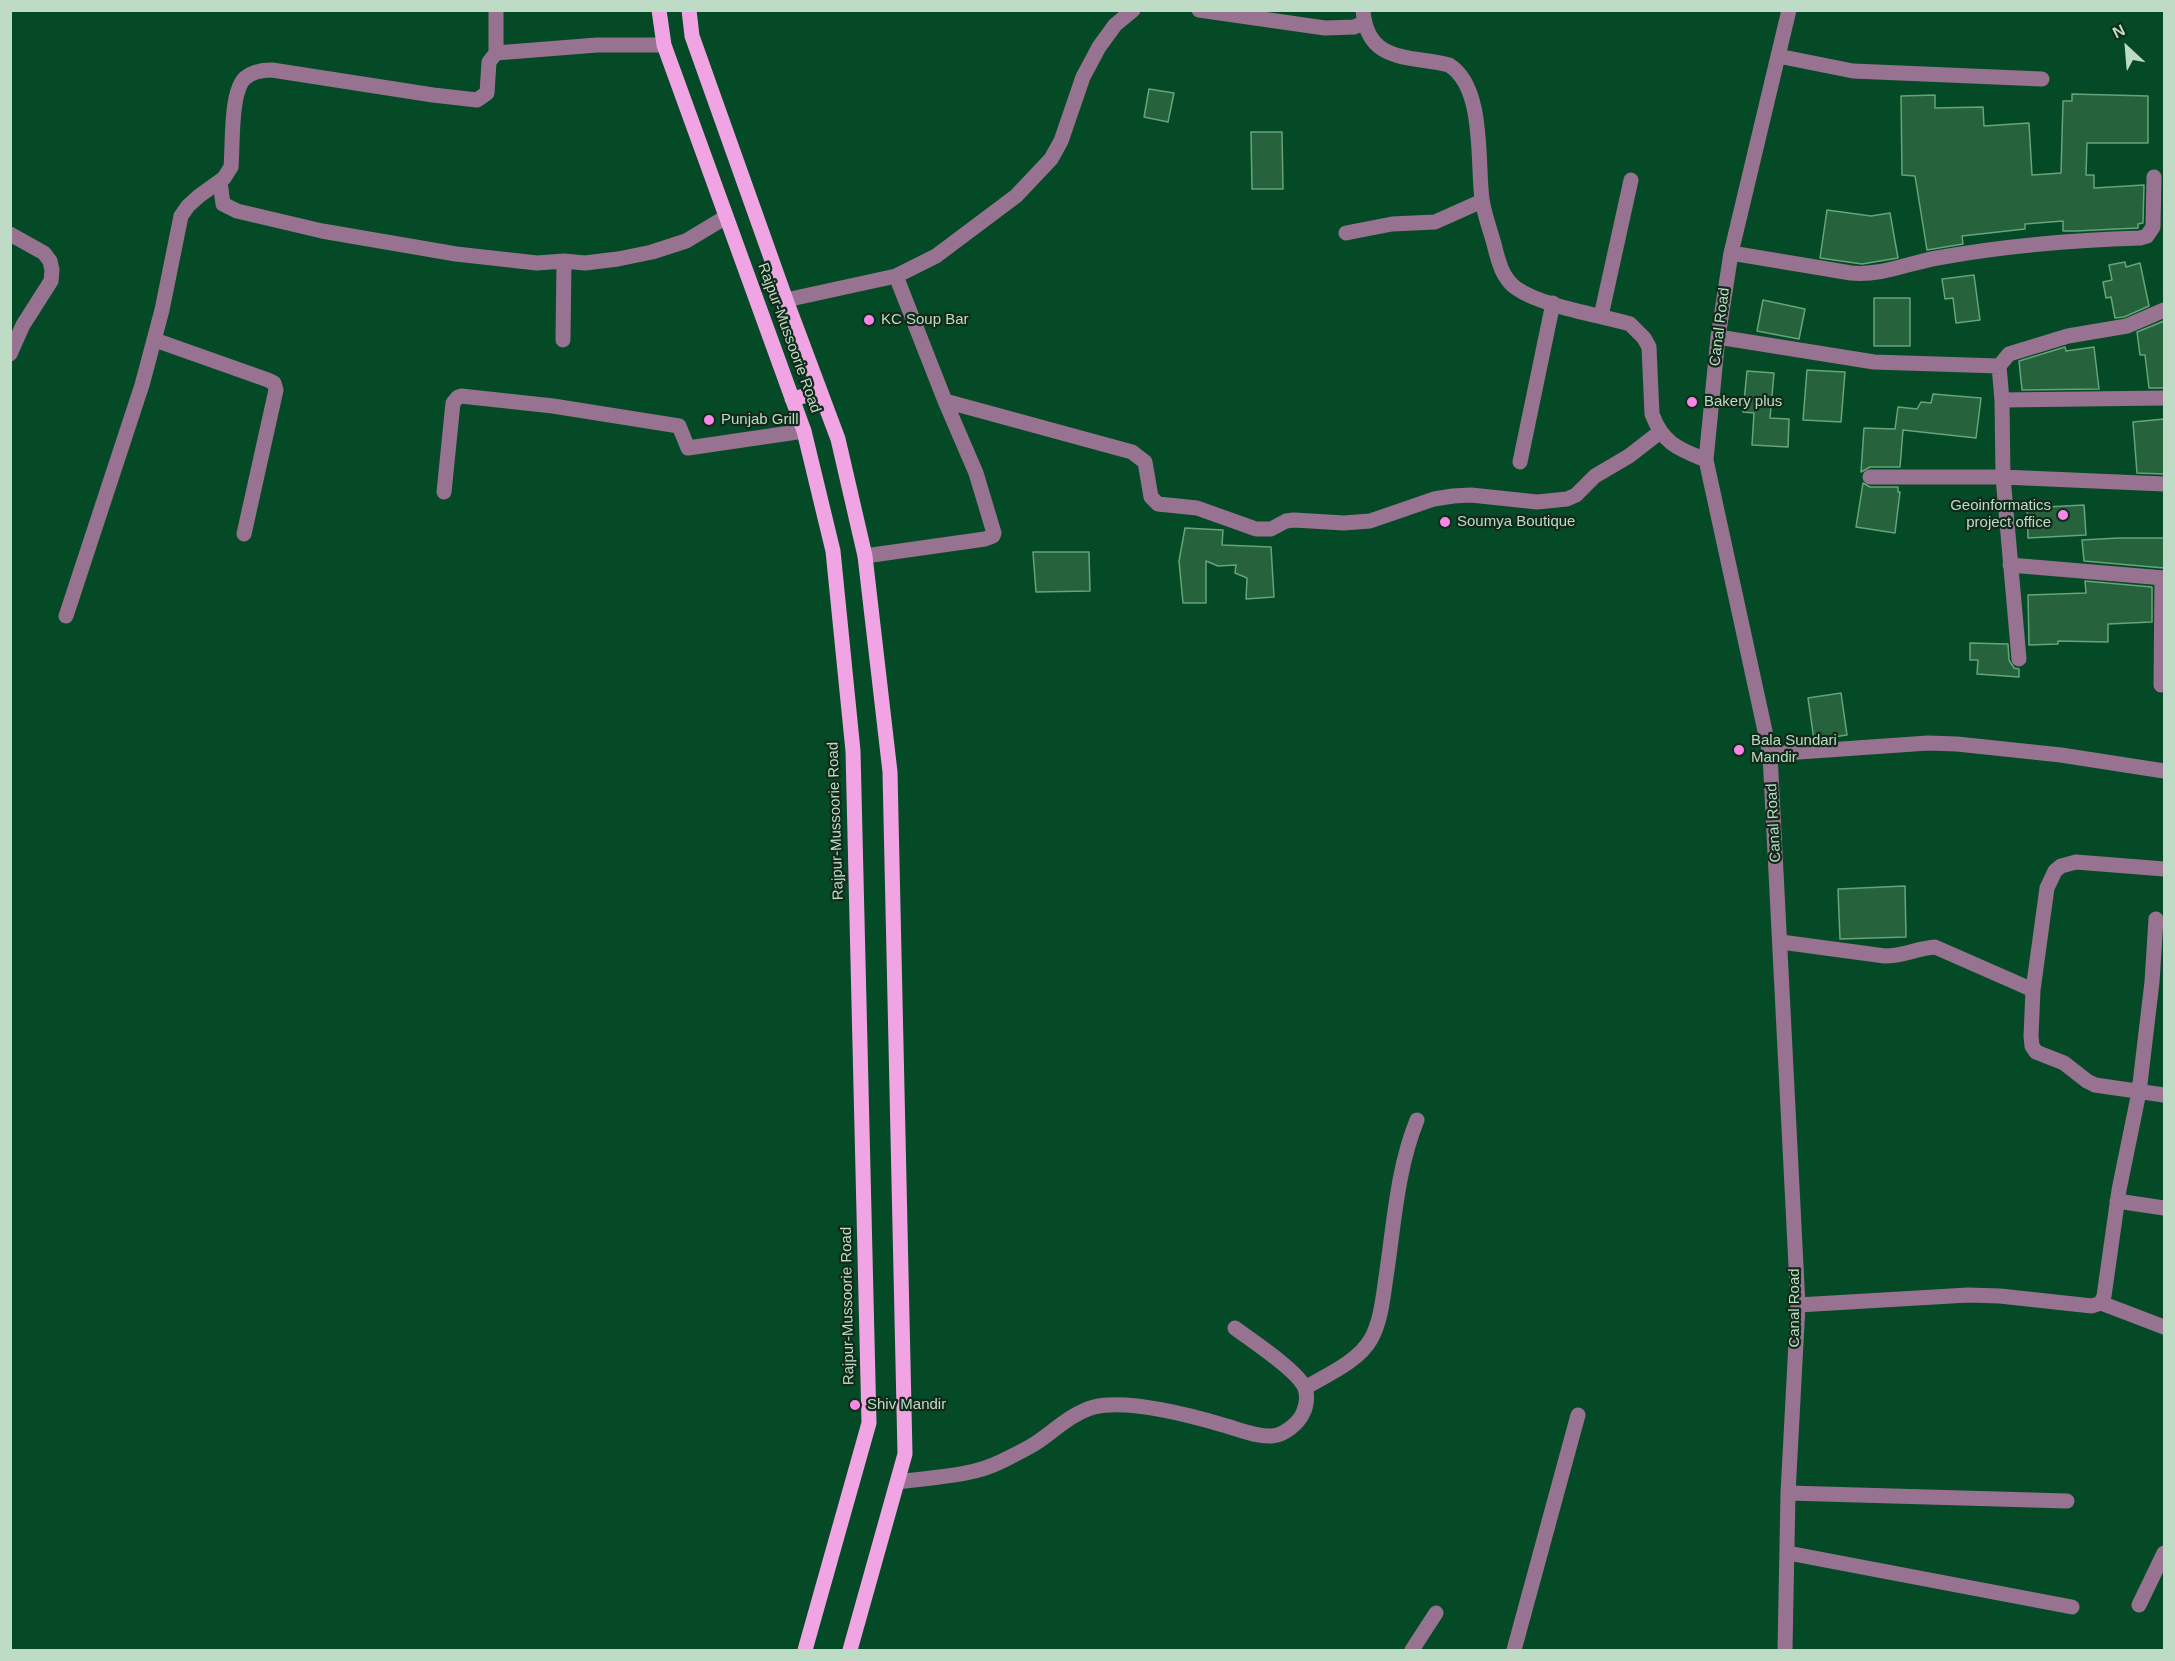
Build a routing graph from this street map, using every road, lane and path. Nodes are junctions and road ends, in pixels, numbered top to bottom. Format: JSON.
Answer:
{"nodes":[{"id":1,"x":496,"y":10,"type":"edge"},
{"id":2,"x":659,"y":10,"type":"edge"},
{"id":3,"x":689,"y":10,"type":"edge"},
{"id":4,"x":1133,"y":10,"type":"edge"},
{"id":5,"x":1199,"y":10,"type":"edge"},
{"id":6,"x":1789,"y":10,"type":"edge"},
{"id":7,"x":1364,"y":17,"type":"edge"},
{"id":8,"x":664,"y":45,"type":"junction"},
{"id":9,"x":496,"y":53,"type":"junction"},
{"id":10,"x":1778,"y":56,"type":"junction"},
{"id":11,"x":2042,"y":79,"type":"dead end"},
{"id":12,"x":2154,"y":177,"type":"dead end"},
{"id":13,"x":1632,"y":180,"type":"dead end"},
{"id":14,"x":220,"y":182,"type":"junction"},
{"id":15,"x":1482,"y":201,"type":"junction"},
{"id":16,"x":726,"y":217,"type":"junction"},
{"id":17,"x":1346,"y":233,"type":"dead end"},
{"id":18,"x":10,"y":234,"type":"edge"},
{"id":19,"x":1731,"y":253,"type":"junction"},
{"id":20,"x":564,"y":261,"type":"junction"},
{"id":21,"x":896,"y":276,"type":"junction"},
{"id":22,"x":786,"y":300,"type":"junction"},
{"id":23,"x":1553,"y":303,"type":"junction"},
{"id":24,"x":2164,"y":310,"type":"edge"},
{"id":25,"x":1601,"y":316,"type":"junction"},
{"id":26,"x":1718,"y":337,"type":"junction"},
{"id":27,"x":155,"y":340,"type":"junction"},
{"id":28,"x":563,"y":340,"type":"dead end"},
{"id":29,"x":10,"y":354,"type":"edge"},
{"id":30,"x":1999,"y":366,"type":"junction"},
{"id":31,"x":820,"y":392,"type":"junction"},
{"id":32,"x":2164,"y":398,"type":"edge"},
{"id":33,"x":792,"y":399,"type":"junction"},
{"id":34,"x":2002,"y":400,"type":"junction"},
{"id":35,"x":945,"y":401,"type":"junction"},
{"id":36,"x":804,"y":431,"type":"junction"},
{"id":37,"x":1660,"y":432,"type":"junction"},
{"id":38,"x":1706,"y":460,"type":"junction"},
{"id":39,"x":1520,"y":462,"type":"dead end"},
{"id":40,"x":1870,"y":477,"type":"dead end"},
{"id":41,"x":2003,"y":477,"type":"junction"},
{"id":42,"x":2164,"y":484,"type":"edge"},
{"id":43,"x":444,"y":492,"type":"dead end"},
{"id":44,"x":244,"y":534,"type":"dead end"},
{"id":45,"x":866,"y":556,"type":"junction"},
{"id":46,"x":2010,"y":565,"type":"junction"},
{"id":47,"x":2163,"y":578,"type":"edge"},
{"id":48,"x":66,"y":616,"type":"dead end"},
{"id":49,"x":2019,"y":659,"type":"dead end"},
{"id":50,"x":2161,"y":686,"type":"dead end"},
{"id":51,"x":1770,"y":754,"type":"junction"},
{"id":52,"x":2164,"y":771,"type":"edge"},
{"id":53,"x":2164,"y":868,"type":"edge"},
{"id":54,"x":2156,"y":919,"type":"dead end"},
{"id":55,"x":1781,"y":942,"type":"junction"},
{"id":56,"x":2158,"y":982,"type":"edge"},
{"id":57,"x":2033,"y":990,"type":"junction"},
{"id":58,"x":2139,"y":1092,"type":"junction"},
{"id":59,"x":2164,"y":1095,"type":"edge"},
{"id":60,"x":1417,"y":1120,"type":"dead end"},
{"id":61,"x":2117,"y":1200,"type":"junction"},
{"id":62,"x":2164,"y":1208,"type":"edge"},
{"id":63,"x":2101,"y":1303,"type":"junction"},
{"id":64,"x":1798,"y":1305,"type":"junction"},
{"id":65,"x":2164,"y":1327,"type":"edge"},
{"id":66,"x":1235,"y":1328,"type":"dead end"},
{"id":67,"x":1305,"y":1388,"type":"junction"},
{"id":68,"x":1578,"y":1414,"type":"dead end"},
{"id":69,"x":898,"y":1482,"type":"junction"},
{"id":70,"x":1788,"y":1493,"type":"junction"},
{"id":71,"x":2067,"y":1502,"type":"dead end"},
{"id":72,"x":1788,"y":1553,"type":"junction"},
{"id":73,"x":2164,"y":1553,"type":"edge"},
{"id":74,"x":2139,"y":1605,"type":"dead end"},
{"id":75,"x":2072,"y":1607,"type":"dead end"},
{"id":76,"x":1436,"y":1613,"type":"dead end"},
{"id":77,"x":805,"y":1650,"type":"edge"},
{"id":78,"x":850,"y":1650,"type":"edge"},
{"id":79,"x":1412,"y":1650,"type":"edge"},
{"id":80,"x":1514,"y":1650,"type":"edge"},
{"id":81,"x":1785,"y":1650,"type":"edge"}],
"edges":[{"from":1,"to":9,"type":"street"},
{"from":2,"to":8,"type":"main road","name":"Rajpur-Mussoorie Road"},
{"from":3,"to":22,"type":"main road","name":"Rajpur-Mussoorie Road"},
{"from":4,"to":21,"type":"street"},
{"from":5,"to":7,"type":"street"},
{"from":6,"to":10,"type":"street","name":"Canal Road"},
{"from":7,"to":15,"type":"street"},
{"from":8,"to":9,"type":"street"},
{"from":8,"to":16,"type":"main road","name":"Rajpur-Mussoorie Road"},
{"from":9,"to":14,"type":"street"},
{"from":10,"to":11,"type":"street"},
{"from":10,"to":19,"type":"street","name":"Canal Road"},
{"from":12,"to":19,"type":"street"},
{"from":13,"to":25,"type":"street"},
{"from":14,"to":20,"type":"street"},
{"from":14,"to":27,"type":"street"},
{"from":15,"to":17,"type":"street"},
{"from":15,"to":23,"type":"street"},
{"from":16,"to":20,"type":"street"},
{"from":16,"to":33,"type":"main road","name":"Rajpur-Mussoorie Road"},
{"from":18,"to":29,"type":"street"},
{"from":19,"to":26,"type":"street","name":"Canal Road"},
{"from":20,"to":28,"type":"street"},
{"from":21,"to":22,"type":"street"},
{"from":21,"to":35,"type":"street"},
{"from":22,"to":31,"type":"main road","name":"Rajpur-Mussoorie Road"},
{"from":23,"to":25,"type":"street"},
{"from":23,"to":39,"type":"street"},
{"from":24,"to":30,"type":"street"},
{"from":25,"to":37,"type":"street"},
{"from":26,"to":30,"type":"street"},
{"from":26,"to":38,"type":"street","name":"Canal Road"},
{"from":27,"to":44,"type":"street"},
{"from":27,"to":48,"type":"street"},
{"from":30,"to":34,"type":"street"},
{"from":31,"to":33,"type":"main road"},
{"from":31,"to":45,"type":"main road","name":"Rajpur-Mussoorie Road"},
{"from":32,"to":34,"type":"street"},
{"from":33,"to":36,"type":"main road","name":"Rajpur-Mussoorie Road"},
{"from":34,"to":41,"type":"street"},
{"from":35,"to":37,"type":"street"},
{"from":35,"to":45,"type":"street"},
{"from":36,"to":43,"type":"street"},
{"from":36,"to":77,"type":"main road","name":"Rajpur-Mussoorie Road"},
{"from":37,"to":38,"type":"street"},
{"from":38,"to":51,"type":"street","name":"Canal Road"},
{"from":40,"to":41,"type":"street"},
{"from":41,"to":42,"type":"street"},
{"from":41,"to":46,"type":"street"},
{"from":45,"to":69,"type":"main road","name":"Rajpur-Mussoorie Road"},
{"from":46,"to":47,"type":"street"},
{"from":46,"to":49,"type":"street"},
{"from":47,"to":50,"type":"street"},
{"from":51,"to":52,"type":"street"},
{"from":51,"to":55,"type":"street","name":"Canal Road"},
{"from":53,"to":57,"type":"street"},
{"from":54,"to":56,"type":"street"},
{"from":55,"to":57,"type":"street"},
{"from":55,"to":64,"type":"street","name":"Canal Road"},
{"from":56,"to":58,"type":"street"},
{"from":57,"to":58,"type":"street"},
{"from":58,"to":59,"type":"street"},
{"from":58,"to":61,"type":"street"},
{"from":60,"to":67,"type":"street"},
{"from":61,"to":62,"type":"street"},
{"from":61,"to":63,"type":"street"},
{"from":63,"to":64,"type":"street"},
{"from":63,"to":65,"type":"street"},
{"from":64,"to":70,"type":"street","name":"Canal Road"},
{"from":66,"to":67,"type":"street"},
{"from":67,"to":69,"type":"street"},
{"from":68,"to":80,"type":"street"},
{"from":69,"to":78,"type":"main road","name":"Rajpur-Mussoorie Road"},
{"from":70,"to":71,"type":"street"},
{"from":70,"to":72,"type":"street","name":"Canal Road"},
{"from":72,"to":75,"type":"street"},
{"from":72,"to":81,"type":"street","name":"Canal Road"},
{"from":73,"to":74,"type":"street"},
{"from":76,"to":79,"type":"street"}]}
